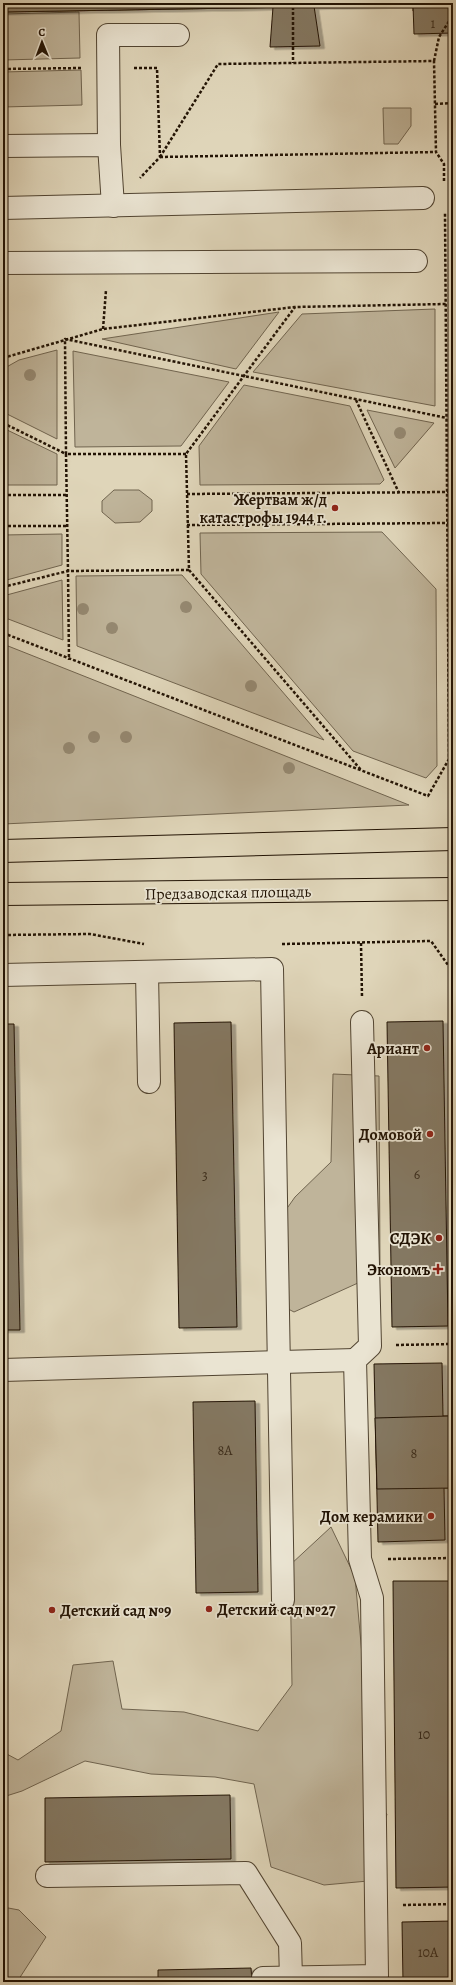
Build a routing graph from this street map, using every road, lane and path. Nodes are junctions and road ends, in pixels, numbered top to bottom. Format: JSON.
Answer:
{"nodes":[{"id":1,"x":293,"y":7,"type":"dead end"},
{"id":2,"x":453,"y":15,"type":"edge"},
{"id":3,"x":178,"y":35,"type":"dead end"},
{"id":4,"x":434,"y":61,"type":"junction"},
{"id":5,"x":293,"y":63,"type":"junction"},
{"id":6,"x":453,"y":103,"type":"edge"},
{"id":7,"x":435,"y":104,"type":"junction"},
{"id":8,"x":109,"y":145,"type":"junction"},
{"id":9,"x":3,"y":146,"type":"edge"},
{"id":10,"x":436,"y":152,"type":"junction"},
{"id":11,"x":444,"y":164,"type":"dead end"},
{"id":12,"x":423,"y":198,"type":"dead end"},
{"id":13,"x":113,"y":206,"type":"junction"},
{"id":14,"x":3,"y":208,"type":"edge"},
{"id":15,"x":446,"y":242,"type":"dead end"},
{"id":16,"x":416,"y":261,"type":"dead end"},
{"id":17,"x":3,"y":264,"type":"edge"},
{"id":18,"x":446,"y":304,"type":"junction"},
{"id":19,"x":295,"y":307,"type":"junction"},
{"id":20,"x":65,"y":339,"type":"junction"},
{"id":21,"x":3,"y":358,"type":"edge"},
{"id":22,"x":243,"y":376,"type":"junction"},
{"id":23,"x":356,"y":399,"type":"junction"},
{"id":24,"x":447,"y":418,"type":"junction"},
{"id":25,"x":3,"y":423,"type":"edge"},
{"id":26,"x":66,"y":454,"type":"junction"},
{"id":27,"x":186,"y":454,"type":"junction"},
{"id":28,"x":448,"y":492,"type":"junction"},
{"id":29,"x":399,"y":493,"type":"junction"},
{"id":30,"x":187,"y":494,"type":"junction"},
{"id":31,"x":3,"y":495,"type":"edge"},
{"id":32,"x":67,"y":495,"type":"junction"},
{"id":33,"x":448,"y":523,"type":"junction"},
{"id":34,"x":187,"y":525,"type":"junction"},
{"id":35,"x":3,"y":526,"type":"edge"},
{"id":36,"x":67,"y":526,"type":"junction"},
{"id":37,"x":189,"y":570,"type":"junction"},
{"id":38,"x":68,"y":571,"type":"junction"},
{"id":39,"x":3,"y":587,"type":"edge"},
{"id":40,"x":3,"y":633,"type":"edge"},
{"id":41,"x":69,"y":660,"type":"junction"},
{"id":42,"x":361,"y":770,"type":"junction"},
{"id":43,"x":453,"y":839,"type":"edge"},
{"id":44,"x":3,"y":851,"type":"edge"},
{"id":45,"x":453,"y":889,"type":"edge"},
{"id":46,"x":3,"y":894,"type":"edge"},
{"id":47,"x":431,"y":941,"type":"dead end"},
{"id":48,"x":360,"y":943,"type":"dead end"},
{"id":49,"x":147,"y":972,"type":"junction"},
{"id":50,"x":453,"y":972,"type":"edge"},
{"id":51,"x":3,"y":975,"type":"edge"},
{"id":52,"x":362,"y":1022,"type":"joint"},
{"id":53,"x":149,"y":1082,"type":"dead end"},
{"id":54,"x":453,"y":1344,"type":"edge"},
{"id":55,"x":362,"y":1353,"type":"junction"},
{"id":56,"x":279,"y":1362,"type":"junction"},
{"id":57,"x":3,"y":1370,"type":"edge"},
{"id":58,"x":453,"y":1558,"type":"edge"},
{"id":59,"x":360,"y":1559,"type":"junction"},
{"id":60,"x":283,"y":1600,"type":"dead end"},
{"id":61,"x":46,"y":1876,"type":"dead end"},
{"id":62,"x":453,"y":1904,"type":"edge"},
{"id":63,"x":376,"y":1905,"type":"junction"},
{"id":64,"x":291,"y":1978,"type":"junction"},
{"id":65,"x":377,"y":1979,"type":"edge"},
{"id":66,"x":263,"y":1982,"type":"edge"}],
"edges":[{"from":1,"to":5,"type":"path"},
{"from":2,"to":4,"type":"path"},
{"from":3,"to":8,"type":"lane"},
{"from":4,"to":5,"type":"path"},
{"from":4,"to":7,"type":"path"},
{"from":5,"to":10,"type":"path"},
{"from":6,"to":7,"type":"path"},
{"from":7,"to":10,"type":"path"},
{"from":8,"to":9,"type":"lane"},
{"from":8,"to":13,"type":"lane"},
{"from":10,"to":11,"type":"path"},
{"from":12,"to":13,"type":"lane"},
{"from":13,"to":14,"type":"lane"},
{"from":15,"to":18,"type":"path"},
{"from":16,"to":17,"type":"lane"},
{"from":18,"to":19,"type":"path"},
{"from":18,"to":24,"type":"path"},
{"from":19,"to":20,"type":"path"},
{"from":19,"to":22,"type":"path"},
{"from":20,"to":21,"type":"path"},
{"from":20,"to":22,"type":"path"},
{"from":20,"to":26,"type":"path"},
{"from":22,"to":23,"type":"path"},
{"from":22,"to":27,"type":"path"},
{"from":23,"to":24,"type":"path"},
{"from":23,"to":29,"type":"path"},
{"from":24,"to":28,"type":"path"},
{"from":25,"to":26,"type":"path"},
{"from":26,"to":27,"type":"path"},
{"from":26,"to":32,"type":"path"},
{"from":27,"to":30,"type":"path"},
{"from":28,"to":29,"type":"path"},
{"from":28,"to":33,"type":"path"},
{"from":29,"to":30,"type":"path"},
{"from":30,"to":34,"type":"path"},
{"from":31,"to":32,"type":"path"},
{"from":32,"to":36,"type":"path"},
{"from":33,"to":34,"type":"path"},
{"from":33,"to":42,"type":"path"},
{"from":34,"to":37,"type":"path"},
{"from":35,"to":36,"type":"path"},
{"from":36,"to":38,"type":"path"},
{"from":37,"to":38,"type":"path"},
{"from":37,"to":42,"type":"path"},
{"from":38,"to":39,"type":"path"},
{"from":38,"to":41,"type":"path"},
{"from":40,"to":41,"type":"path"},
{"from":41,"to":42,"type":"path"},
{"from":43,"to":44,"type":"main road"},
{"from":45,"to":46,"type":"main road","name":"Предзаводская площадь"},
{"from":47,"to":50,"type":"path"},
{"from":48,"to":52,"type":"path"},
{"from":49,"to":51,"type":"lane"},
{"from":49,"to":53,"type":"lane"},
{"from":49,"to":56,"type":"lane"},
{"from":52,"to":55,"type":"lane"},
{"from":54,"to":55,"type":"path"},
{"from":55,"to":56,"type":"lane"},
{"from":55,"to":59,"type":"lane"},
{"from":56,"to":57,"type":"lane"},
{"from":56,"to":60,"type":"lane"},
{"from":58,"to":59,"type":"path"},
{"from":59,"to":63,"type":"lane"},
{"from":61,"to":64,"type":"lane"},
{"from":62,"to":63,"type":"path"},
{"from":63,"to":65,"type":"lane"},
{"from":64,"to":65,"type":"lane"},
{"from":64,"to":66,"type":"lane"}]}
